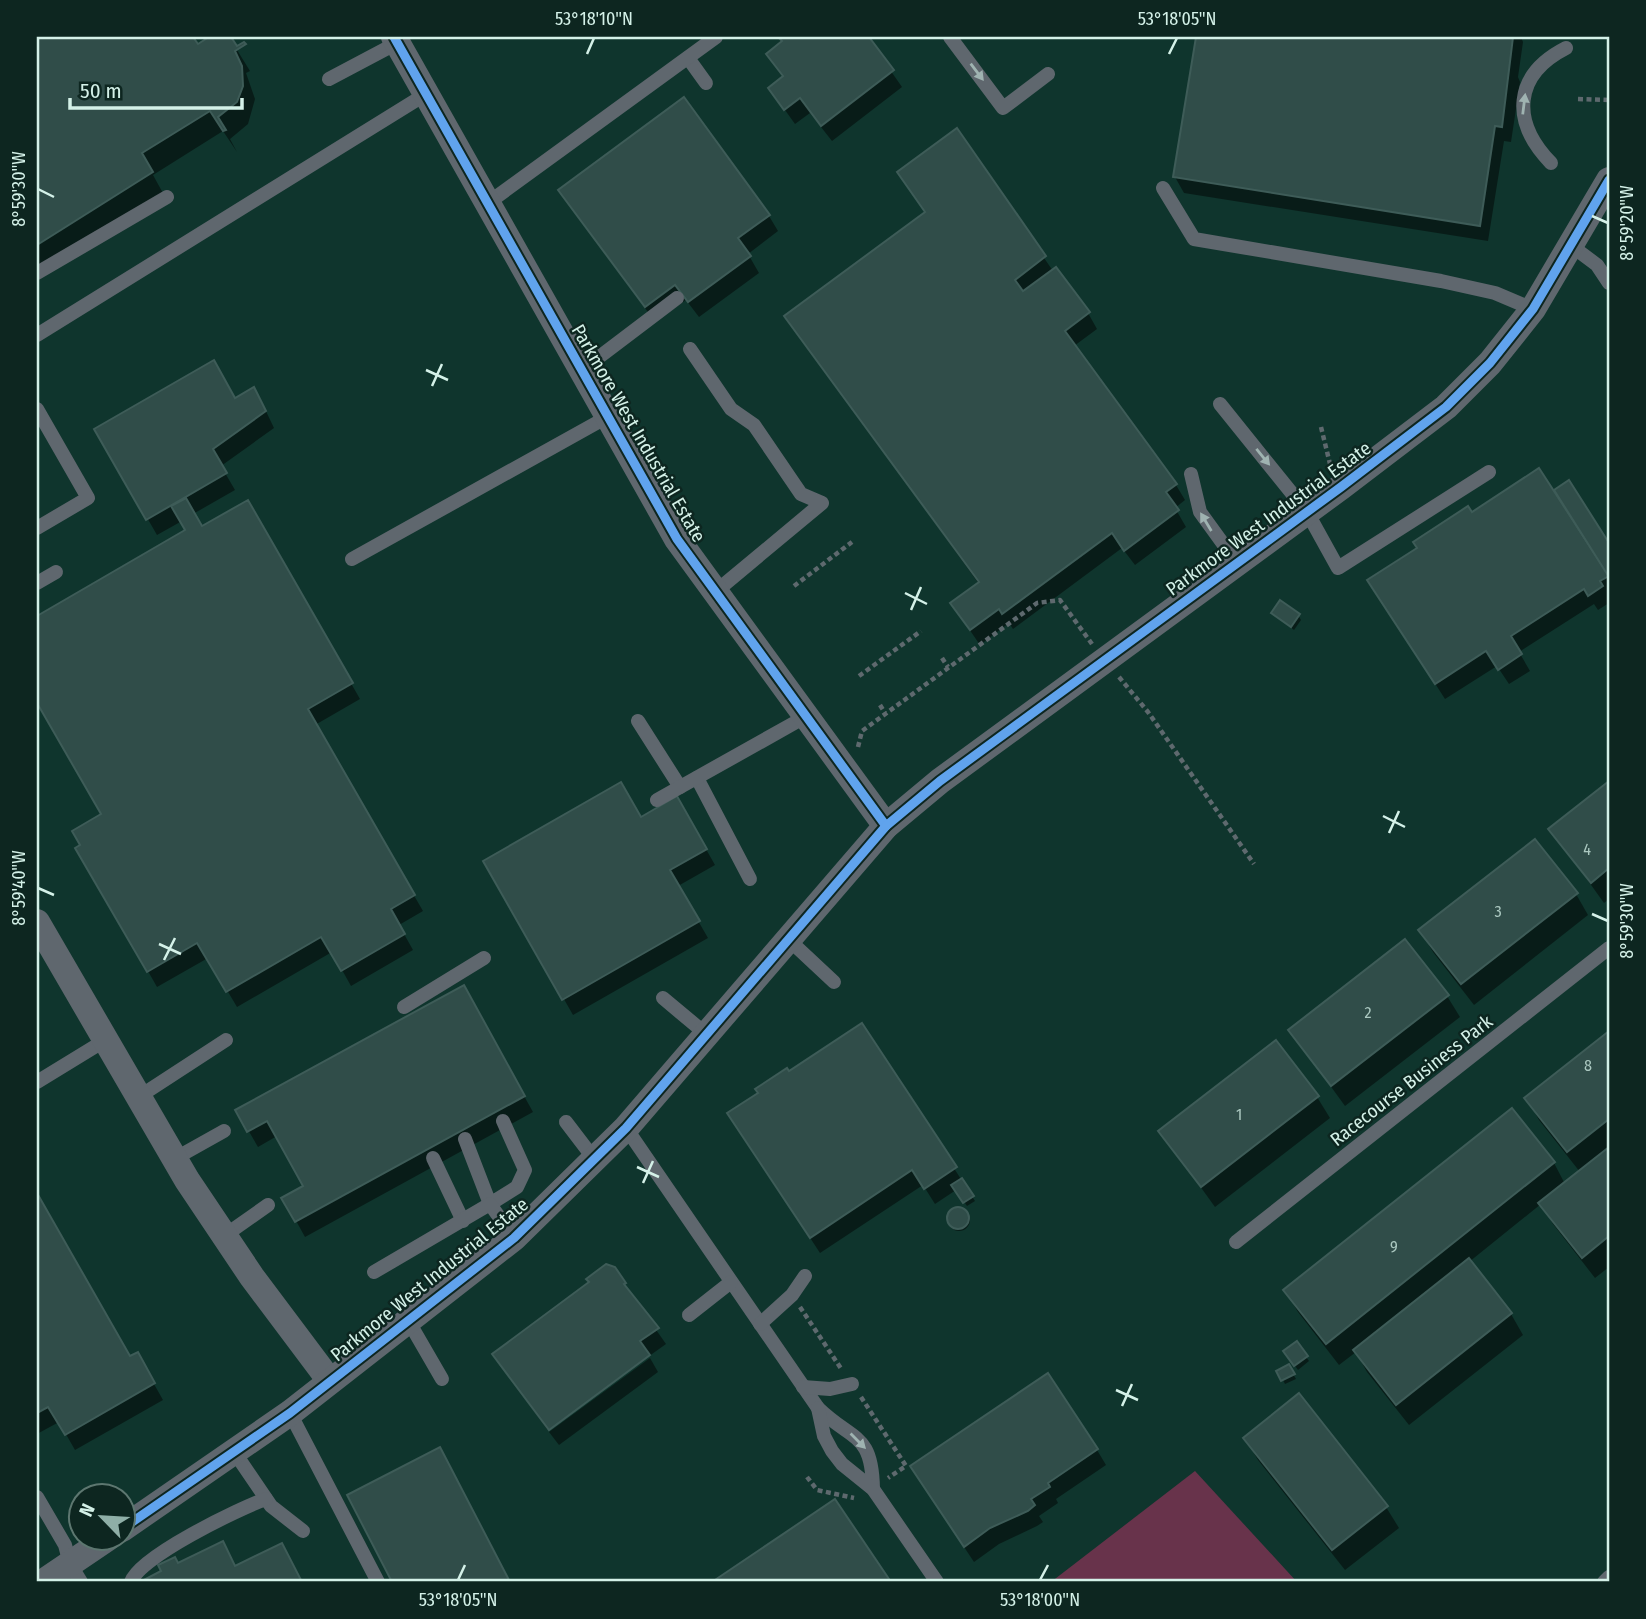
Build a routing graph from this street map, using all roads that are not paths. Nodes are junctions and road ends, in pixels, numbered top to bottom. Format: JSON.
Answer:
{"nodes":[{"id":1,"x":716,"y":37,"type":"edge"},
{"id":2,"x":950,"y":37,"type":"edge"},
{"id":3,"x":395,"y":40,"type":"edge"},
{"id":4,"x":1566,"y":48,"type":"dead end"},
{"id":5,"x":688,"y":58,"type":"junction"},
{"id":6,"x":1048,"y":74,"type":"dead end"},
{"id":7,"x":329,"y":79,"type":"dead end"},
{"id":8,"x":706,"y":83,"type":"dead end"},
{"id":9,"x":426,"y":94,"type":"junction"},
{"id":10,"x":1550,"y":163,"type":"dead end"},
{"id":11,"x":1609,"y":180,"type":"edge"},
{"id":12,"x":1163,"y":188,"type":"dead end"},
{"id":13,"x":167,"y":197,"type":"dead end"},
{"id":14,"x":488,"y":203,"type":"junction"},
{"id":15,"x":1573,"y":247,"type":"junction"},
{"id":16,"x":37,"y":273,"type":"edge"},
{"id":17,"x":1609,"y":283,"type":"edge"},
{"id":18,"x":677,"y":298,"type":"dead end"},
{"id":19,"x":1533,"y":309,"type":"junction"},
{"id":20,"x":37,"y":335,"type":"edge"},
{"id":21,"x":690,"y":349,"type":"dead end"},
{"id":22,"x":582,"y":370,"type":"junction"},
{"id":23,"x":1220,"y":404,"type":"dead end"},
{"id":24,"x":37,"y":409,"type":"edge"},
{"id":25,"x":608,"y":416,"type":"junction"},
{"id":26,"x":1489,"y":472,"type":"dead end"},
{"id":27,"x":1191,"y":474,"type":"dead end"},
{"id":28,"x":1307,"y":512,"type":"junction"},
{"id":29,"x":37,"y":528,"type":"edge"},
{"id":30,"x":352,"y":559,"type":"dead end"},
{"id":31,"x":1237,"y":563,"type":"junction"},
{"id":32,"x":56,"y":572,"type":"dead end"},
{"id":33,"x":37,"y":583,"type":"edge"},
{"id":34,"x":714,"y":593,"type":"junction"},
{"id":35,"x":806,"y":717,"type":"junction"},
{"id":36,"x":638,"y":721,"type":"dead end"},
{"id":37,"x":697,"y":778,"type":"junction"},
{"id":38,"x":680,"y":787,"type":"junction"},
{"id":39,"x":657,"y":800,"type":"dead end"},
{"id":40,"x":887,"y":826,"type":"junction"},
{"id":41,"x":750,"y":879,"type":"dead end"},
{"id":42,"x":37,"y":922,"type":"edge"},
{"id":43,"x":788,"y":939,"type":"junction"},
{"id":44,"x":1609,"y":948,"type":"edge"},
{"id":45,"x":484,"y":958,"type":"dead end"},
{"id":46,"x":834,"y":982,"type":"dead end"},
{"id":47,"x":663,"y":998,"type":"dead end"},
{"id":48,"x":404,"y":1007,"type":"dead end"},
{"id":49,"x":706,"y":1034,"type":"junction"},
{"id":50,"x":226,"y":1040,"type":"dead end"},
{"id":51,"x":104,"y":1041,"type":"junction"},
{"id":52,"x":37,"y":1082,"type":"edge"},
{"id":53,"x":137,"y":1098,"type":"junction"},
{"id":54,"x":503,"y":1121,"type":"dead end"},
{"id":55,"x":566,"y":1122,"type":"dead end"},
{"id":56,"x":626,"y":1128,"type":"junction"},
{"id":57,"x":225,"y":1132,"type":"dead end"},
{"id":58,"x":465,"y":1139,"type":"dead end"},
{"id":59,"x":174,"y":1158,"type":"junction"},
{"id":60,"x":433,"y":1158,"type":"dead end"},
{"id":61,"x":595,"y":1160,"type":"junction"},
{"id":62,"x":268,"y":1205,"type":"dead end"},
{"id":63,"x":490,"y":1205,"type":"junction"},
{"id":64,"x":463,"y":1221,"type":"junction"},
{"id":65,"x":224,"y":1236,"type":"junction"},
{"id":66,"x":514,"y":1238,"type":"junction"},
{"id":67,"x":1236,"y":1242,"type":"dead end"},
{"id":68,"x":374,"y":1272,"type":"dead end"},
{"id":69,"x":805,"y":1276,"type":"dead end"},
{"id":70,"x":731,"y":1282,"type":"junction"},
{"id":71,"x":689,"y":1315,"type":"dead end"},
{"id":72,"x":408,"y":1322,"type":"junction"},
{"id":73,"x":760,"y":1324,"type":"junction"},
{"id":74,"x":442,"y":1379,"type":"dead end"},
{"id":75,"x":330,"y":1381,"type":"junction"},
{"id":76,"x":852,"y":1384,"type":"dead end"},
{"id":77,"x":803,"y":1387,"type":"junction"},
{"id":78,"x":818,"y":1408,"type":"junction"},
{"id":79,"x":290,"y":1413,"type":"junction"},
{"id":80,"x":235,"y":1453,"type":"junction"},
{"id":81,"x":873,"y":1489,"type":"junction"},
{"id":82,"x":37,"y":1497,"type":"edge"},
{"id":83,"x":266,"y":1499,"type":"junction"},
{"id":84,"x":136,"y":1520,"type":"edge"},
{"id":85,"x":303,"y":1531,"type":"dead end"},
{"id":86,"x":95,"y":1552,"type":"edge"},
{"id":87,"x":76,"y":1573,"type":"edge"},
{"id":88,"x":1609,"y":1577,"type":"edge"},
{"id":89,"x":43,"y":1582,"type":"edge"},
{"id":90,"x":131,"y":1582,"type":"edge"},
{"id":91,"x":378,"y":1582,"type":"edge"},
{"id":92,"x":937,"y":1582,"type":"edge"},
{"id":93,"x":1604,"y":1582,"type":"edge"}],
"edges":[{"from":1,"to":5,"type":"lane"},
{"from":2,"to":6,"type":"lane","one_way":true},
{"from":3,"to":7,"type":"lane"},
{"from":3,"to":9,"type":"street","name":"Parkmore West Industrial Estate"},
{"from":10,"to":4,"type":"lane","one_way":true},
{"from":5,"to":8,"type":"lane"},
{"from":5,"to":14,"type":"lane"},
{"from":9,"to":14,"type":"street","name":"Parkmore West Industrial Estate"},
{"from":9,"to":20,"type":"lane"},
{"from":11,"to":15,"type":"street","name":"Parkmore West Industrial Estate"},
{"from":12,"to":19,"type":"lane"},
{"from":13,"to":16,"type":"lane"},
{"from":14,"to":22,"type":"street","name":"Parkmore West Industrial Estate"},
{"from":15,"to":17,"type":"lane"},
{"from":15,"to":19,"type":"street","name":"Parkmore West Industrial Estate"},
{"from":18,"to":22,"type":"lane"},
{"from":19,"to":28,"type":"street","name":"Parkmore West Industrial Estate"},
{"from":21,"to":34,"type":"lane"},
{"from":22,"to":25,"type":"street","name":"Parkmore West Industrial Estate"},
{"from":23,"to":28,"type":"lane","one_way":true},
{"from":24,"to":29,"type":"lane"},
{"from":25,"to":30,"type":"lane"},
{"from":25,"to":34,"type":"street","name":"Parkmore West Industrial Estate"},
{"from":26,"to":28,"type":"lane"},
{"from":31,"to":27,"type":"lane","one_way":true},
{"from":28,"to":31,"type":"street","name":"Parkmore West Industrial Estate"},
{"from":31,"to":40,"type":"street","name":"Parkmore West Industrial Estate"},
{"from":32,"to":33,"type":"lane"},
{"from":34,"to":35,"type":"street","name":"Parkmore West Industrial Estate"},
{"from":35,"to":37,"type":"lane"},
{"from":35,"to":40,"type":"street","name":"Parkmore West Industrial Estate"},
{"from":36,"to":38,"type":"lane"},
{"from":37,"to":38,"type":"lane"},
{"from":37,"to":41,"type":"lane"},
{"from":38,"to":39,"type":"lane"},
{"from":40,"to":43,"type":"street","name":"Parkmore West Industrial Estate"},
{"from":42,"to":51,"type":"street","name":"Parkmore West Industrial Estate"},
{"from":43,"to":46,"type":"lane"},
{"from":43,"to":49,"type":"street","name":"Parkmore West Industrial Estate"},
{"from":44,"to":67,"type":"lane","name":"Racecourse Business Park"},
{"from":45,"to":48,"type":"lane"},
{"from":47,"to":49,"type":"lane"},
{"from":49,"to":56,"type":"street","name":"Parkmore West Industrial Estate"},
{"from":50,"to":53,"type":"lane"},
{"from":51,"to":52,"type":"lane"},
{"from":51,"to":53,"type":"street","name":"Parkmore West Industrial Estate"},
{"from":53,"to":59,"type":"street","name":"Parkmore West Industrial Estate"},
{"from":54,"to":63,"type":"lane"},
{"from":55,"to":61,"type":"lane"},
{"from":56,"to":61,"type":"street","name":"Parkmore West Industrial Estate"},
{"from":56,"to":70,"type":"lane"},
{"from":57,"to":59,"type":"lane"},
{"from":58,"to":63,"type":"lane"},
{"from":59,"to":65,"type":"street","name":"Parkmore West Industrial Estate"},
{"from":60,"to":64,"type":"lane"},
{"from":61,"to":66,"type":"street","name":"Parkmore West Industrial Estate"},
{"from":62,"to":65,"type":"lane"},
{"from":63,"to":64,"type":"lane"},
{"from":63,"to":66,"type":"lane"},
{"from":64,"to":68,"type":"lane"},
{"from":65,"to":75,"type":"street","name":"Parkmore West Industrial Estate"},
{"from":66,"to":72,"type":"street","name":"Parkmore West Industrial Estate"},
{"from":69,"to":73,"type":"lane"},
{"from":70,"to":71,"type":"lane"},
{"from":70,"to":73,"type":"lane"},
{"from":72,"to":74,"type":"lane"},
{"from":72,"to":75,"type":"street","name":"Parkmore West Industrial Estate"},
{"from":73,"to":77,"type":"lane"},
{"from":75,"to":79,"type":"street","name":"Parkmore West Industrial Estate"},
{"from":76,"to":77,"type":"lane"},
{"from":77,"to":78,"type":"lane"},
{"from":78,"to":81,"type":"lane"},
{"from":78,"to":81,"type":"lane","one_way":true},
{"from":79,"to":80,"type":"street","name":"Parkmore West Industrial Estate"},
{"from":79,"to":91,"type":"lane"},
{"from":80,"to":83,"type":"lane"},
{"from":80,"to":84,"type":"street","name":"Parkmore West Industrial Estate"},
{"from":81,"to":92,"type":"lane"},
{"from":82,"to":87,"type":"lane"},
{"from":83,"to":85,"type":"lane"},
{"from":83,"to":90,"type":"lane"},
{"from":86,"to":87,"type":"street"},
{"from":87,"to":89,"type":"street"},
{"from":88,"to":93,"type":"lane"}]}
